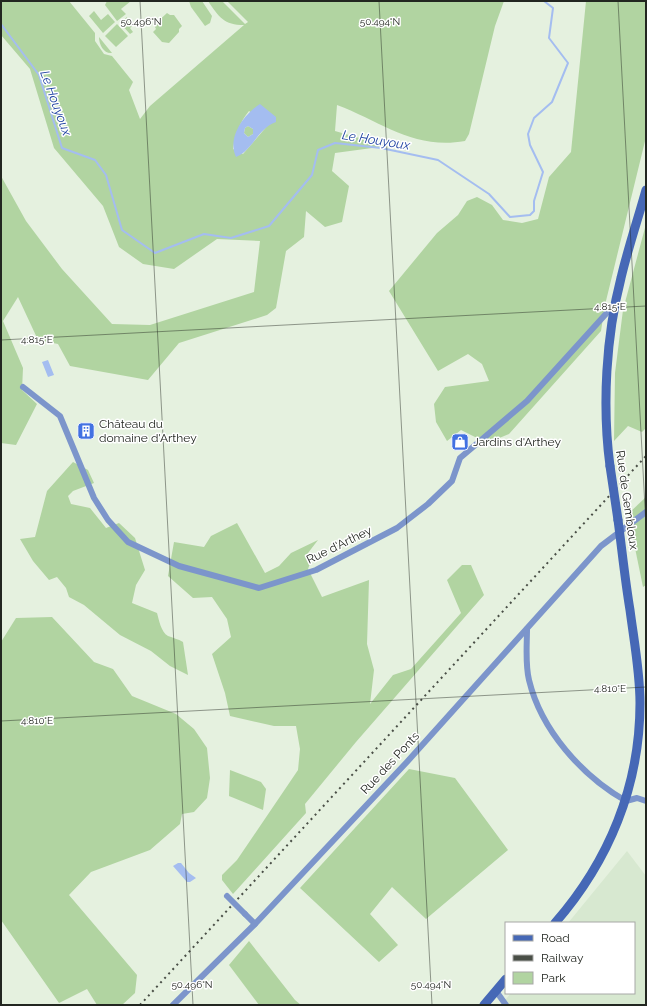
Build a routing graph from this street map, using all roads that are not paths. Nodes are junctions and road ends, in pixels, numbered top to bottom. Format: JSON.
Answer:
{"nodes":[{"id":1,"x":646,"y":190,"type":"edge"},
{"id":2,"x":615,"y":304,"type":"junction"},
{"id":3,"x":23,"y":387,"type":"dead end"},
{"id":4,"x":646,"y":512,"type":"edge"},
{"id":5,"x":620,"y":532,"type":"junction"},
{"id":6,"x":527,"y":629,"type":"junction"},
{"id":7,"x":626,"y":801,"type":"junction"},
{"id":8,"x":646,"y":801,"type":"edge"},
{"id":9,"x":227,"y":896,"type":"dead end"},
{"id":10,"x":556,"y":922,"type":"edge"},
{"id":11,"x":255,"y":924,"type":"junction"},
{"id":12,"x":505,"y":980,"type":"edge"},
{"id":13,"x":496,"y":991,"type":"junction"},
{"id":14,"x":173,"y":1005,"type":"edge"},
{"id":15,"x":484,"y":1005,"type":"edge"},
{"id":16,"x":506,"y":1005,"type":"edge"}],
"edges":[{"from":1,"to":2,"type":"main road","name":"Rue de Gembloux"},
{"from":2,"to":3,"type":"street","name":"Rue d'Arthey"},
{"from":2,"to":5,"type":"main road","name":"Rue de Gembloux","bridge":true},
{"from":4,"to":5,"type":"street","name":"Rue des Ponts"},
{"from":5,"to":6,"type":"street","name":"Rue des Ponts"},
{"from":5,"to":7,"type":"main road","name":"Rue de Gembloux"},
{"from":6,"to":7,"type":"street"},
{"from":6,"to":11,"type":"street","name":"Rue des Ponts"},
{"from":7,"to":8,"type":"street"},
{"from":7,"to":10,"type":"main road","name":"Rue de Gembloux"},
{"from":9,"to":11,"type":"street","bridge":true},
{"from":11,"to":14,"type":"street","name":"Rue des Ponts"},
{"from":12,"to":13,"type":"main road"},
{"from":13,"to":15,"type":"main road"},
{"from":13,"to":16,"type":"street"}]}
